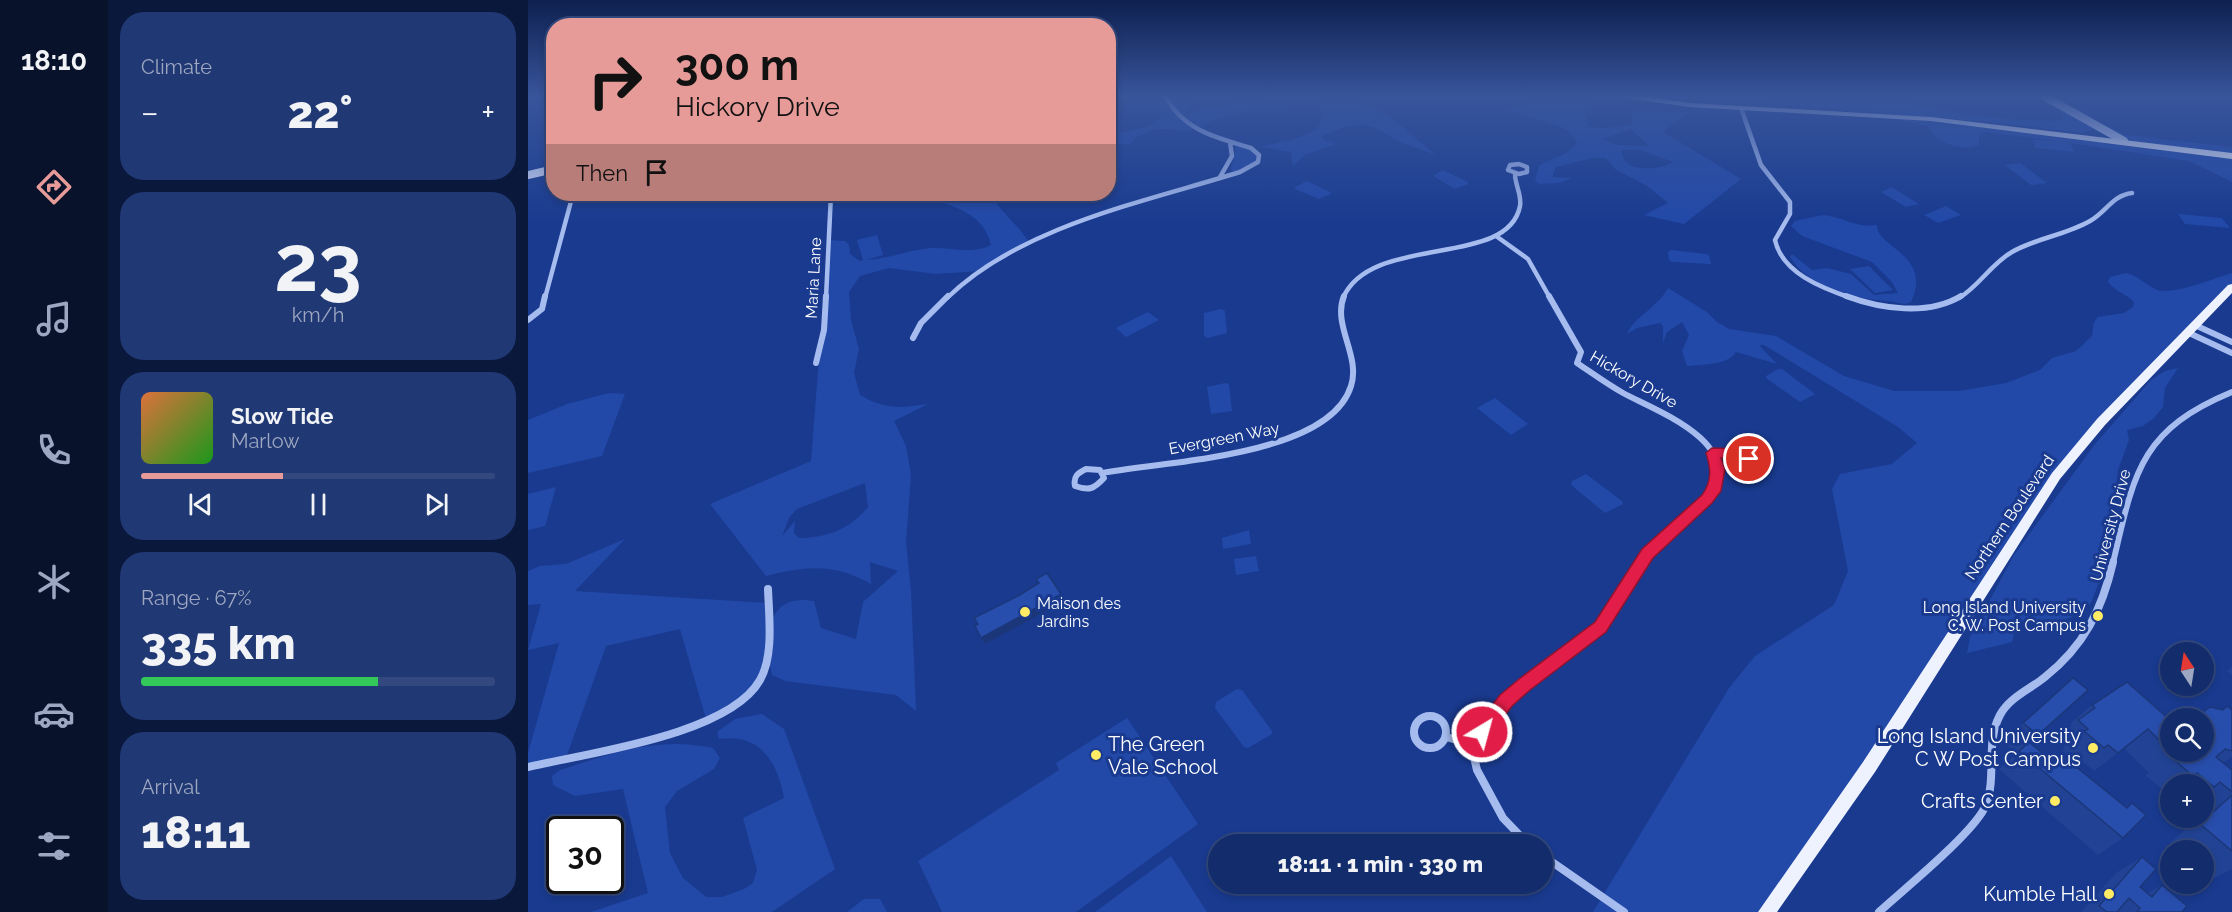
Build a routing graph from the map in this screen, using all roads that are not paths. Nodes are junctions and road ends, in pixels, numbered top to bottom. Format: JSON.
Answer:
{"nodes":[{"id":1,"x":1221,"y":139,"type":"edge"},
{"id":2,"x":1752,"y":139,"type":"edge"},
{"id":3,"x":2104,"y":139,"type":"edge"},
{"id":4,"x":2120,"y":139,"type":"edge"},
{"id":5,"x":2124,"y":141,"type":"junction"},
{"id":6,"x":1230,"y":142,"type":"junction"},
{"id":7,"x":2232,"y":156,"type":"edge"},
{"id":8,"x":546,"y":171,"type":"edge"},
{"id":9,"x":1515,"y":174,"type":"dead end"},
{"id":10,"x":528,"y":175,"type":"edge"},
{"id":11,"x":1219,"y":178,"type":"junction"},
{"id":12,"x":2132,"y":193,"type":"dead end"},
{"id":13,"x":571,"y":201,"type":"edge"},
{"id":14,"x":831,"y":201,"type":"edge"},
{"id":15,"x":1496,"y":236,"type":"junction"},
{"id":16,"x":2232,"y":287,"type":"edge"},
{"id":17,"x":528,"y":320,"type":"edge"},
{"id":18,"x":2193,"y":329,"type":"junction"},
{"id":19,"x":913,"y":338,"type":"dead end"},
{"id":20,"x":2232,"y":342,"type":"edge"},
{"id":21,"x":2232,"y":352,"type":"edge"},
{"id":22,"x":816,"y":363,"type":"dead end"},
{"id":23,"x":2232,"y":392,"type":"edge"},
{"id":24,"x":1712,"y":453,"type":"junction"},
{"id":25,"x":1743,"y":454,"type":"dead end"},
{"id":26,"x":1102,"y":473,"type":"junction"},
{"id":27,"x":768,"y":589,"type":"dead end"},
{"id":28,"x":1447,"y":737,"type":"junction"},
{"id":29,"x":1475,"y":746,"type":"junction"},
{"id":30,"x":528,"y":767,"type":"edge"},
{"id":31,"x":1515,"y":834,"type":"edge"},
{"id":32,"x":1553,"y":863,"type":"edge"},
{"id":33,"x":1624,"y":912,"type":"edge"},
{"id":34,"x":1767,"y":912,"type":"edge"},
{"id":35,"x":1879,"y":912,"type":"edge"}],
"edges":[{"from":1,"to":6,"type":"street"},
{"from":2,"to":12,"type":"street"},
{"from":3,"to":5,"type":"main road"},
{"from":4,"to":5,"type":"street"},
{"from":5,"to":7,"type":"main road"},
{"from":6,"to":11,"type":"street"},
{"from":6,"to":11,"type":"street"},
{"from":8,"to":10,"type":"street"},
{"from":9,"to":15,"type":"street","name":"Evergreen Way"},
{"from":11,"to":19,"type":"street"},
{"from":13,"to":17,"type":"street"},
{"from":14,"to":22,"type":"street","name":"Maria Lane"},
{"from":15,"to":24,"type":"street","name":"Hickory Drive"},
{"from":15,"to":26,"type":"street","name":"Evergreen Way"},
{"from":16,"to":18,"type":"main road","name":"Northern Boulevard"},
{"from":18,"to":20,"type":"street"},
{"from":18,"to":21,"type":"street"},
{"from":18,"to":34,"type":"main road","name":"Northern Boulevard"},
{"from":23,"to":35,"type":"street","name":"University Drive"},
{"from":24,"to":25,"type":"street"},
{"from":24,"to":29,"type":"street"},
{"from":26,"to":26,"type":"street","name":"Evergreen Way"},
{"from":27,"to":30,"type":"street"},
{"from":28,"to":28,"type":"street"},
{"from":28,"to":29,"type":"street"},
{"from":29,"to":31,"type":"street"},
{"from":32,"to":33,"type":"street"}]}
